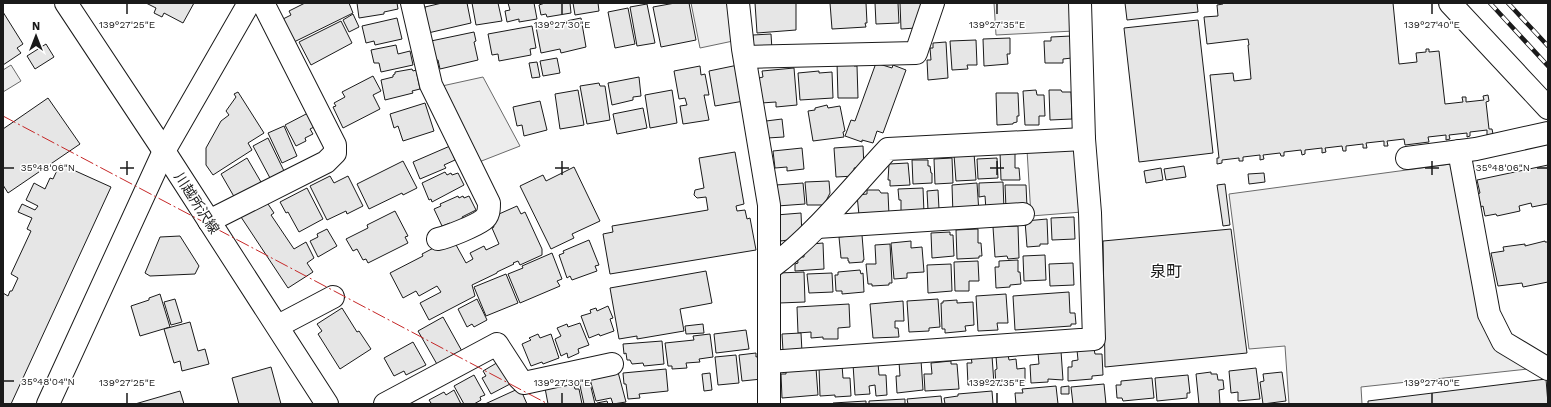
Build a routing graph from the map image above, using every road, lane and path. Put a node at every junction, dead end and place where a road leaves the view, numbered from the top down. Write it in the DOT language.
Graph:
graph roads {
  1 [pos="66,3"];
  2 [pos="249,3"];
  3 [pos="263,3"];
  4 [pos="412,3"];
  5 [pos="738,3"];
  6 [pos="933,3"];
  7 [pos="1080,3"];
  8 [pos="1450,3"];
  9 [pos="746,57"];
  10 [pos="1548,108"];
  11 [pos="1548,133"];
  12 [pos="1084,139"];
  13 [pos="164,152"];
  14 [pos="1459,152"];
  15 [pos="1407,158"];
  16 [pos="1023,214"];
  17 [pos="209,221"];
  18 [pos="817,227"];
  19 [pos="438,240"];
  20 [pos="769,269"];
  21 [pos="333,297"];
  22 [pos="278,326"];
  23 [pos="769,362"];
  24 [pos="612,364"];
  25 [pos="1548,369"];
  26 [pos="48,404"];
  27 [pos="327,404"];
  28 [pos="385,404"];
  29 [pos="769,404"];
  1 -- 13 [label="street, 川越所沢線"];
  2 -- 13 [label="street"];
  3 -- 17 [label="street"];
  4 -- 19 [label="street"];
  5 -- 9 [label="street"];
  6 -- 9 [label="street"];
  7 -- 12 [label="street"];
  8 -- 10 [label="street"];
  9 -- 20 [label="street"];
  11 -- 14 [label="street"];
  12 -- 18 [label="street"];
  12 -- 23 [label="street"];
  13 -- 17 [label="street, 川越所沢線"];
  13 -- 26 [label="street"];
  14 -- 15 [label="street"];
  14 -- 25 [label="street"];
  16 -- 18 [label="street"];
  17 -- 22 [label="street, 川越所沢線"];
  18 -- 20 [label="street"];
  20 -- 23 [label="street"];
  21 -- 22 [label="street"];
  22 -- 27 [label="street, 川越所沢線"];
  23 -- 29 [label="street"];
  24 -- 28 [label="street"];
}
